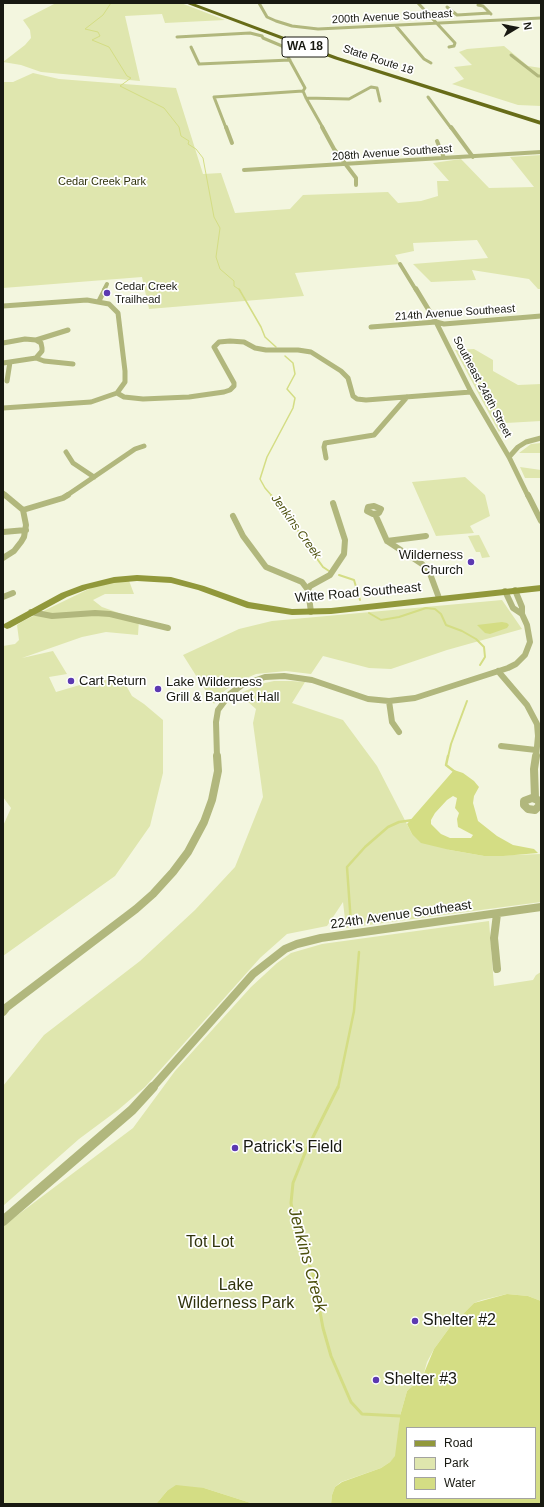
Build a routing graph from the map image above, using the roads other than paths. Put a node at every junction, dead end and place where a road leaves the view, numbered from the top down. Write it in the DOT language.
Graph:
graph roads {
  1 [pos="188,3"];
  2 [pos="199,3"];
  3 [pos="259,3"];
  4 [pos="418,3"];
  5 [pos="478,5"];
  6 [pos="448,7"];
  7 [pos="490,13"];
  8 [pos="541,18"];
  9 [pos="497,20"];
  10 [pos="438,24"];
  11 [pos="396,26"];
  12 [pos="177,37"];
  13 [pos="191,47"];
  14 [pos="449,47"];
  15 [pos="511,55"];
  16 [pos="290,60"];
  17 [pos="431,63"];
  18 [pos="539,76"];
  19 [pos="303,91"];
  20 [pos="428,97"];
  21 [pos="306,98"];
  22 [pos="380,101"];
  23 [pos="541,118"];
  24 [pos="541,123"];
  25 [pos="437,141"];
  26 [pos="232,143"];
  27 [pos="541,152"];
  28 [pos="473,157"];
  29 [pos="444,158"];
  30 [pos="344,165"];
  31 [pos="244,170"];
  32 [pos="356,185"];
  33 [pos="400,264"];
  34 [pos="107,284"];
  35 [pos="99,301"];
  36 [pos="3,306"];
  37 [pos="541,316"];
  38 [pos="436,322"];
  39 [pos="371,327"];
  40 [pos="68,330"];
  41 [pos="36,340"];
  42 [pos="3,342"];
  43 [pos="36,358"];
  44 [pos="10,362"];
  45 [pos="3,363"];
  46 [pos="72,364"];
  47 [pos="7,381"];
  48 [pos="472,392"];
  49 [pos="117,393"];
  50 [pos="407,396"];
  51 [pos="3,408"];
  52 [pos="541,438"];
  53 [pos="144,446"];
  54 [pos="66,452"];
  55 [pos="509,457"];
  56 [pos="326,458"];
  57 [pos="94,477"];
  58 [pos="3,493"];
  59 [pos="333,503"];
  60 [pos="22,510"];
  61 [pos="375,514"];
  62 [pos="233,516"];
  63 [pos="541,521"];
  64 [pos="26,530"];
  65 [pos="3,532"];
  66 [pos="426,536"];
  67 [pos="387,541"];
  68 [pos="3,558"];
  69 [pos="539,587"];
  70 [pos="308,590"];
  71 [pos="515,590"];
  72 [pos="504,592"];
  73 [pos="13,594"];
  74 [pos="3,598"];
  75 [pos="439,598"];
  76 [pos="311,612"];
  77 [pos="28,613"];
  78 [pos="522,614"];
  79 [pos="4,625"];
  80 [pos="168,628"];
  81 [pos="498,671"];
  82 [pos="390,701"];
  83 [pos="399,732"];
  84 [pos="501,746"];
  85 [pos="536,750"];
  86 [pos="535,798"];
  87 [pos="541,907"];
  88 [pos="497,914"];
  89 [pos="497,970"];
  90 [pos="3,1012"];
  91 [pos="3,1221"];
  1 -- 24 [label="highway, State Route 18 / WA 18"];
  2 -- 23 [label="highway, State Route 18 / WA 18"];
  3 -- 11 [label="street, 200th Avenue Southeast"];
  4 -- 10 [label="street"];
  5 -- 7 [label="street"];
  6 -- 7 [label="street"];
  7 -- 9 [label="street"];
  8 -- 9 [label="street, 200th Avenue Southeast"];
  9 -- 10 [label="street, 200th Avenue Southeast"];
  10 -- 11 [label="street, 200th Avenue Southeast"];
  10 -- 14 [label="street"];
  11 -- 17 [label="street"];
  12 -- 16 [label="street"];
  13 -- 16 [label="street"];
  15 -- 18 [label="street"];
  16 -- 19 [label="street"];
  19 -- 21 [label="street"];
  19 -- 26 [label="street"];
  20 -- 28 [label="street"];
  21 -- 22 [label="street"];
  21 -- 30 [label="street"];
  25 -- 29 [label="street"];
  27 -- 28 [label="street, 208th Avenue Southeast"];
  28 -- 29 [label="street, 208th Avenue Southeast"];
  29 -- 30 [label="street, 208th Avenue Southeast"];
  30 -- 31 [label="street, 208th Avenue Southeast"];
  30 -- 32 [label="street"];
  33 -- 38 [label="street, Southeast 248th Street"];
  34 -- 35 [label="street"];
  35 -- 36 [label="street"];
  35 -- 49 [label="street"];
  37 -- 38 [label="street, 214th Avenue Southeast"];
  38 -- 39 [label="street, 214th Avenue Southeast"];
  38 -- 48 [label="street, Southeast 248th Street"];
  40 -- 41 [label="street"];
  41 -- 42 [label="street"];
  41 -- 43 [label="street"];
  43 -- 44 [label="street"];
  43 -- 46 [label="street"];
  44 -- 45 [label="street"];
  44 -- 47 [label="street"];
  48 -- 50 [label="street"];
  48 -- 55 [label="street, Southeast 248th Street"];
  49 -- 50 [label="street"];
  49 -- 51 [label="street"];
  50 -- 56 [label="street"];
  52 -- 55 [label="street"];
  53 -- 57 [label="street"];
  54 -- 57 [label="street"];
  55 -- 63 [label="street, Southeast 248th Street"];
  57 -- 60 [label="street"];
  58 -- 60 [label="street"];
  59 -- 70 [label="street"];
  60 -- 64 [label="street"];
  61 -- 67 [label="street"];
  62 -- 70 [label="street"];
  64 -- 65 [label="street"];
  64 -- 68 [label="street"];
  66 -- 67 [label="street"];
  67 -- 75 [label="street"];
  69 -- 71 [label="street, Witte Road Southeast"];
  70 -- 76 [label="street"];
  71 -- 72 [label="street, Witte Road Southeast"];
  71 -- 78 [label="street"];
  72 -- 75 [label="street, Witte Road Southeast"];
  72 -- 78 [label="street"];
  73 -- 74 [label="street"];
  75 -- 76 [label="street, Witte Road Southeast"];
  76 -- 77 [label="street, Witte Road Southeast"];
  77 -- 79 [label="street, Witte Road Southeast"];
  77 -- 80 [label="street"];
  78 -- 81 [label="street"];
  81 -- 82 [label="street"];
  81 -- 85 [label="street"];
  82 -- 83 [label="street"];
  82 -- 90 [label="street"];
  84 -- 85 [label="street"];
  85 -- 86 [label="street"];
  87 -- 88 [label="street, 224th Avenue Southeast"];
  88 -- 89 [label="street"];
  88 -- 91 [label="street, 224th Avenue Southeast"];
}
